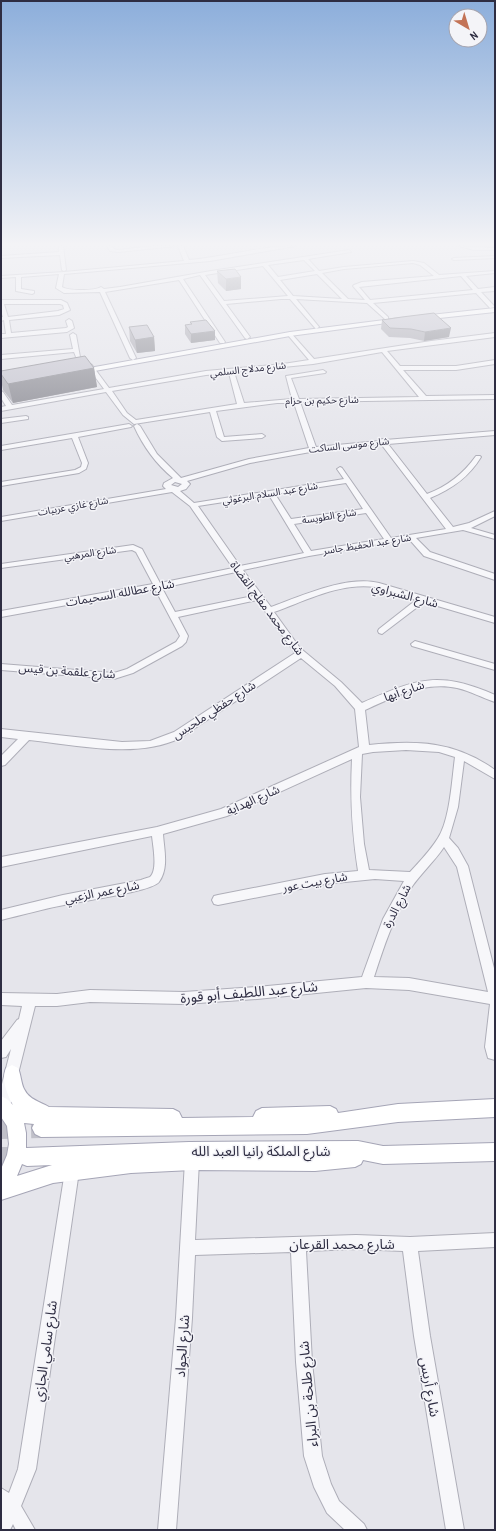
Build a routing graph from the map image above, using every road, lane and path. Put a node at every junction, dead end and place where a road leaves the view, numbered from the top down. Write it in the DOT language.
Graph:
graph roads {
  1 [pos="114,317"];
  2 [pos="206,317"];
  3 [pos="233,317"];
  4 [pos="308,317"];
  5 [pos="399,317"];
  6 [pos="406,317"];
  7 [pos="3,318"];
  8 [pos="386,318"];
  9 [pos="69,320"];
  10 [pos="316,327"];
  11 [pos="290,334"];
  12 [pos="72,335"];
  13 [pos="495,335"];
  14 [pos="1,336"];
  15 [pos="9,336"];
  16 [pos="247,337"];
  17 [pos="222,342"];
  18 [pos="76,350"];
  19 [pos="384,351"];
  20 [pos="1,357"];
  21 [pos="132,358"];
  22 [pos="313,362"];
  23 [pos="495,362"];
  24 [pos="119,364"];
  25 [pos="81,366"];
  26 [pos="91,367"];
  27 [pos="398,368"];
  28 [pos="231,370"];
  29 [pos="68,372"];
  30 [pos="323,372"];
  31 [pos="101,381"];
  32 [pos="107,390"];
  33 [pos="1,393"];
  34 [pos="495,397"];
  35 [pos="424,398"];
  36 [pos="296,401"];
  37 [pos="241,405"];
  38 [pos="10,407"];
  39 [pos="1,409"];
  40 [pos="213,411"];
  41 [pos="26,418"];
  42 [pos="1,421"];
  43 [pos="133,424"];
  44 [pos="495,433"];
  45 [pos="74,435"];
  46 [pos="262,436"];
  47 [pos="382,441"];
  48 [pos="1,448"];
  49 [pos="313,449"];
  50 [pos="478,457"];
  51 [pos="165,469"];
  52 [pos="340,469"];
  53 [pos="347,481"];
  54 [pos="183,483"];
  55 [pos="1,484"];
  56 [pos="171,486"];
  57 [pos="272,493"];
  58 [pos="425,497"];
  59 [pos="191,504"];
  60 [pos="369,510"];
  61 [pos="495,513"];
  62 [pos="1,518"];
  63 [pos="289,522"];
  64 [pos="463,528"];
  65 [pos="451,530"];
  66 [pos="411,537"];
  67 [pos="495,537"];
  68 [pos="389,540"];
  69 [pos="309,554"];
  70 [pos="1,566"];
  71 [pos="238,570"];
  72 [pos="495,577"];
  73 [pos="158,586"];
  74 [pos="259,597"];
  75 [pos="422,599"];
  76 [pos="269,611"];
  77 [pos="1,614"];
  78 [pos="174,615"];
  79 [pos="495,620"];
  80 [pos="382,631"];
  81 [pos="415,644"];
  82 [pos="301,654"];
  83 [pos="1,667"];
  84 [pos="495,667"];
  85 [pos="495,699"];
  86 [pos="360,708"];
  87 [pos="1,733"];
  88 [pos="27,736"];
  89 [pos="361,750"];
  90 [pos="460,756"];
  91 [pos="1,762"];
  92 [pos="495,775"];
  93 [pos="156,831"];
  94 [pos="444,838"];
  95 [pos="1,862"];
  96 [pos="364,874"];
  97 [pos="412,877"];
  98 [pos="218,900"];
  99 [pos="1,915"];
  100 [pos="366,982"];
  101 [pos="495,996"];
  102 [pos="1,998"];
  103 [pos="495,999"];
  104 [pos="30,1000"];
  105 [pos="495,1008"];
  106 [pos="24,1019"];
  107 [pos="1,1052"];
  108 [pos="495,1054"];
  109 [pos="12,1074"];
  110 [pos="5,1108"];
  111 [pos="495,1108"];
  112 [pos="46,1122"];
  113 [pos="495,1152"];
  114 [pos="383,1155"];
  115 [pos="27,1156"];
  116 [pos="192,1161"];
  117 [pos="72,1170"];
  118 [pos="1,1185"];
  119 [pos="1,1192"];
  120 [pos="495,1240"];
  121 [pos="298,1244"];
  122 [pos="410,1244"];
  123 [pos="188,1248"];
  124 [pos="7,1502"];
  125 [pos="4,1528"];
  126 [pos="26,1530"];
  127 [pos="167,1530"];
  128 [pos="358,1530"];
  129 [pos="455,1530"];
  1 -- 21 [label="street"];
  2 -- 17 [label="street"];
  3 -- 16 [label="street"];
  4 -- 10 [label="street"];
  5 -- 8 [label="main road"];
  6 -- 11 [label="main road"];
  7 -- 15 [label="street"];
  8 -- 10 [label="main road"];
  9 -- 15 [label="street"];
  10 -- 16 [label="main road"];
  11 -- 22 [label="street"];
  11 -- 24 [label="main road"];
  12 -- 18 [label="street"];
  13 -- 19 [label="street, شارع مدلاج السلمي"];
  14 -- 15 [label="street"];
  16 -- 17 [label="main road"];
  17 -- 21 [label="main road"];
  18 -- 20 [label="street"];
  18 -- 25 [label="street"];
  19 -- 22 [label="street, شارع مدلاج السلمي"];
  19 -- 27 [label="street"];
  21 -- 26 [label="main road"];
  22 -- 28 [label="street, شارع مدلاج السلمي"];
  23 -- 27 [label="street"];
  24 -- 26 [label="main road"];
  24 -- 31 [label="main road"];
  25 -- 26 [label="main road"];
  25 -- 29 [label="main road"];
  26 -- 31 [label="street"];
  27 -- 35 [label="street"];
  28 -- 32 [label="street, شارع مدلاج السلمي"];
  28 -- 37 [label="street"];
  30 -- 36 [label="street"];
  31 -- 32 [label="street"];
  32 -- 38 [label="street, شارع مدلاج السلمي"];
  32 -- 43 [label="street"];
  33 -- 38 [label="street"];
  34 -- 35 [label="street, شارع حكيم بن حزام"];
  35 -- 36 [label="street, شارع حكيم بن حزام"];
  36 -- 37 [label="street, شارع حكيم بن حزام"];
  36 -- 49 [label="street"];
  37 -- 40 [label="street, شارع حكيم بن حزام"];
  38 -- 39 [label="street, شارع مدلاج السلمي"];
  40 -- 43 [label="street, شارع حكيم بن حزام"];
  40 -- 46 [label="street"];
  41 -- 42 [label="street"];
  43 -- 45 [label="street, شارع حكيم بن حزام"];
  43 -- 51 [label="street"];
  44 -- 47 [label="street, شارع موسى الساكت"];
  45 -- 48 [label="street, شارع حكيم بن حزام"];
  45 -- 55 [label="street"];
  47 -- 49 [label="street, شارع موسى الساكت"];
  47 -- 58 [label="street"];
  49 -- 54 [label="street, شارع موسى الساكت"];
  50 -- 58 [label="street"];
  51 -- 54 [label="street"];
  51 -- 56 [label="street"];
  52 -- 53 [label="street"];
  53 -- 57 [label="street, شارع عبد السلام البرغوثي"];
  53 -- 60 [label="street"];
  54 -- 56 [label="street, شارع موسى الساكت"];
  54 -- 59 [label="street, شارع محمد مفلح القضاة"];
  56 -- 59 [label="street, شارع محمد مفلح القضاة"];
  56 -- 62 [label="street, شارع غازي عربيات"];
  57 -- 59 [label="street, شارع عبد السلام البرغوثي"];
  57 -- 63 [label="street"];
  58 -- 65 [label="street"];
  59 -- 71 [label="street, شارع محمد مفلح القضاة"];
  60 -- 63 [label="street, شارع الطويسة"];
  60 -- 68 [label="street"];
  61 -- 64 [label="street, شارع عبد الحفيظ جاسر"];
  63 -- 69 [label="street"];
  64 -- 65 [label="street, شارع عبد الحفيظ جاسر"];
  64 -- 67 [label="street"];
  65 -- 66 [label="street, شارع عبد الحفيظ جاسر"];
  66 -- 68 [label="street, شارع عبد الحفيظ جاسر"];
  66 -- 72 [label="street"];
  68 -- 69 [label="street, شارع عبد الحفيظ جاسر"];
  69 -- 71 [label="street, شارع عبد الحفيظ جاسر"];
  70 -- 73 [label="street, شارع المرهبي"];
  71 -- 73 [label="street, شارع عطالله السحيمات"];
  71 -- 74 [label="street, شارع محمد مفلح القضاة"];
  73 -- 77 [label="street, شارع عطالله السحيمات"];
  73 -- 78 [label="street, شارع علقمة بن قيس"];
  74 -- 76 [label="street, شارع محمد مفلح القضاة"];
  74 -- 78 [label="street"];
  75 -- 76 [label="street, شارع الشبراوي"];
  75 -- 79 [label="street, شارع الشبراوي"];
  75 -- 80 [label="street"];
  76 -- 82 [label="street, شارع محمد مفلح القضاة"];
  78 -- 83 [label="street, شارع علقمة بن قيس"];
  81 -- 84 [label="street"];
  82 -- 86 [label="street, شارع محمد مفلح القضاة"];
  82 -- 88 [label="street, شارع حفظي ملحيس"];
  85 -- 86 [label="street, شارع أبها"];
  86 -- 89 [label="street"];
  87 -- 88 [label="street, شارع حفظي ملحيس"];
  88 -- 91 [label="street"];
  89 -- 90 [label="street, شارع الهداية"];
  89 -- 93 [label="street, شارع الهداية"];
  89 -- 96 [label="street"];
  90 -- 92 [label="street, شارع الهداية"];
  90 -- 94 [label="street"];
  93 -- 95 [label="street, شارع الهداية"];
  93 -- 99 [label="street, شارع عمر الزعبي"];
  94 -- 97 [label="street, شارع الدرة"];
  94 -- 101 [label="street"];
  96 -- 97 [label="street, شارع بيت عور"];
  96 -- 98 [label="street, شارع بيت عور"];
  97 -- 100 [label="street, شارع الدرة"];
  100 -- 103 [label="street, شارع عبد اللطيف أبو قورة"];
  100 -- 104 [label="street, شارع عبد اللطيف أبو قورة"];
  102 -- 104 [label="street, شارع عبد اللطيف أبو قورة"];
  104 -- 106 [label="street"];
  105 -- 108 [label="street"];
  106 -- 107 [label="street"];
  106 -- 109 [label="street"];
  109 -- 110 [label="street"];
  109 -- 112 [label="main road"];
  110 -- 112 [label="main road, شارع الملكة رانيا العبد الله"];
  110 -- 118 [label="main road"];
  111 -- 112 [label="main road, شارع الملكة رانيا العبد الله"];
  113 -- 114 [label="main road, شارع الملكة رانيا العبد الله"];
  114 -- 115 [label="main road, شارع الملكة رانيا العبد الله"];
  114 -- 116 [label="main road"];
  116 -- 117 [label="main road"];
  116 -- 123 [label="street, شارع الجواد"];
  117 -- 119 [label="main road"];
  117 -- 124 [label="street, شارع سامي الجازي"];
  120 -- 122 [label="street, شارع محمد القرعان"];
  121 -- 122 [label="street, شارع محمد القرعان"];
  121 -- 123 [label="street, شارع محمد القرعان"];
  121 -- 128 [label="street, شارع طلحة بن البراء"];
  122 -- 129 [label="street, شارع أريس"];
  123 -- 127 [label="street, شارع الجواد"];
  124 -- 125 [label="street, شارع سامي الجازي"];
  124 -- 126 [label="street"];
}
